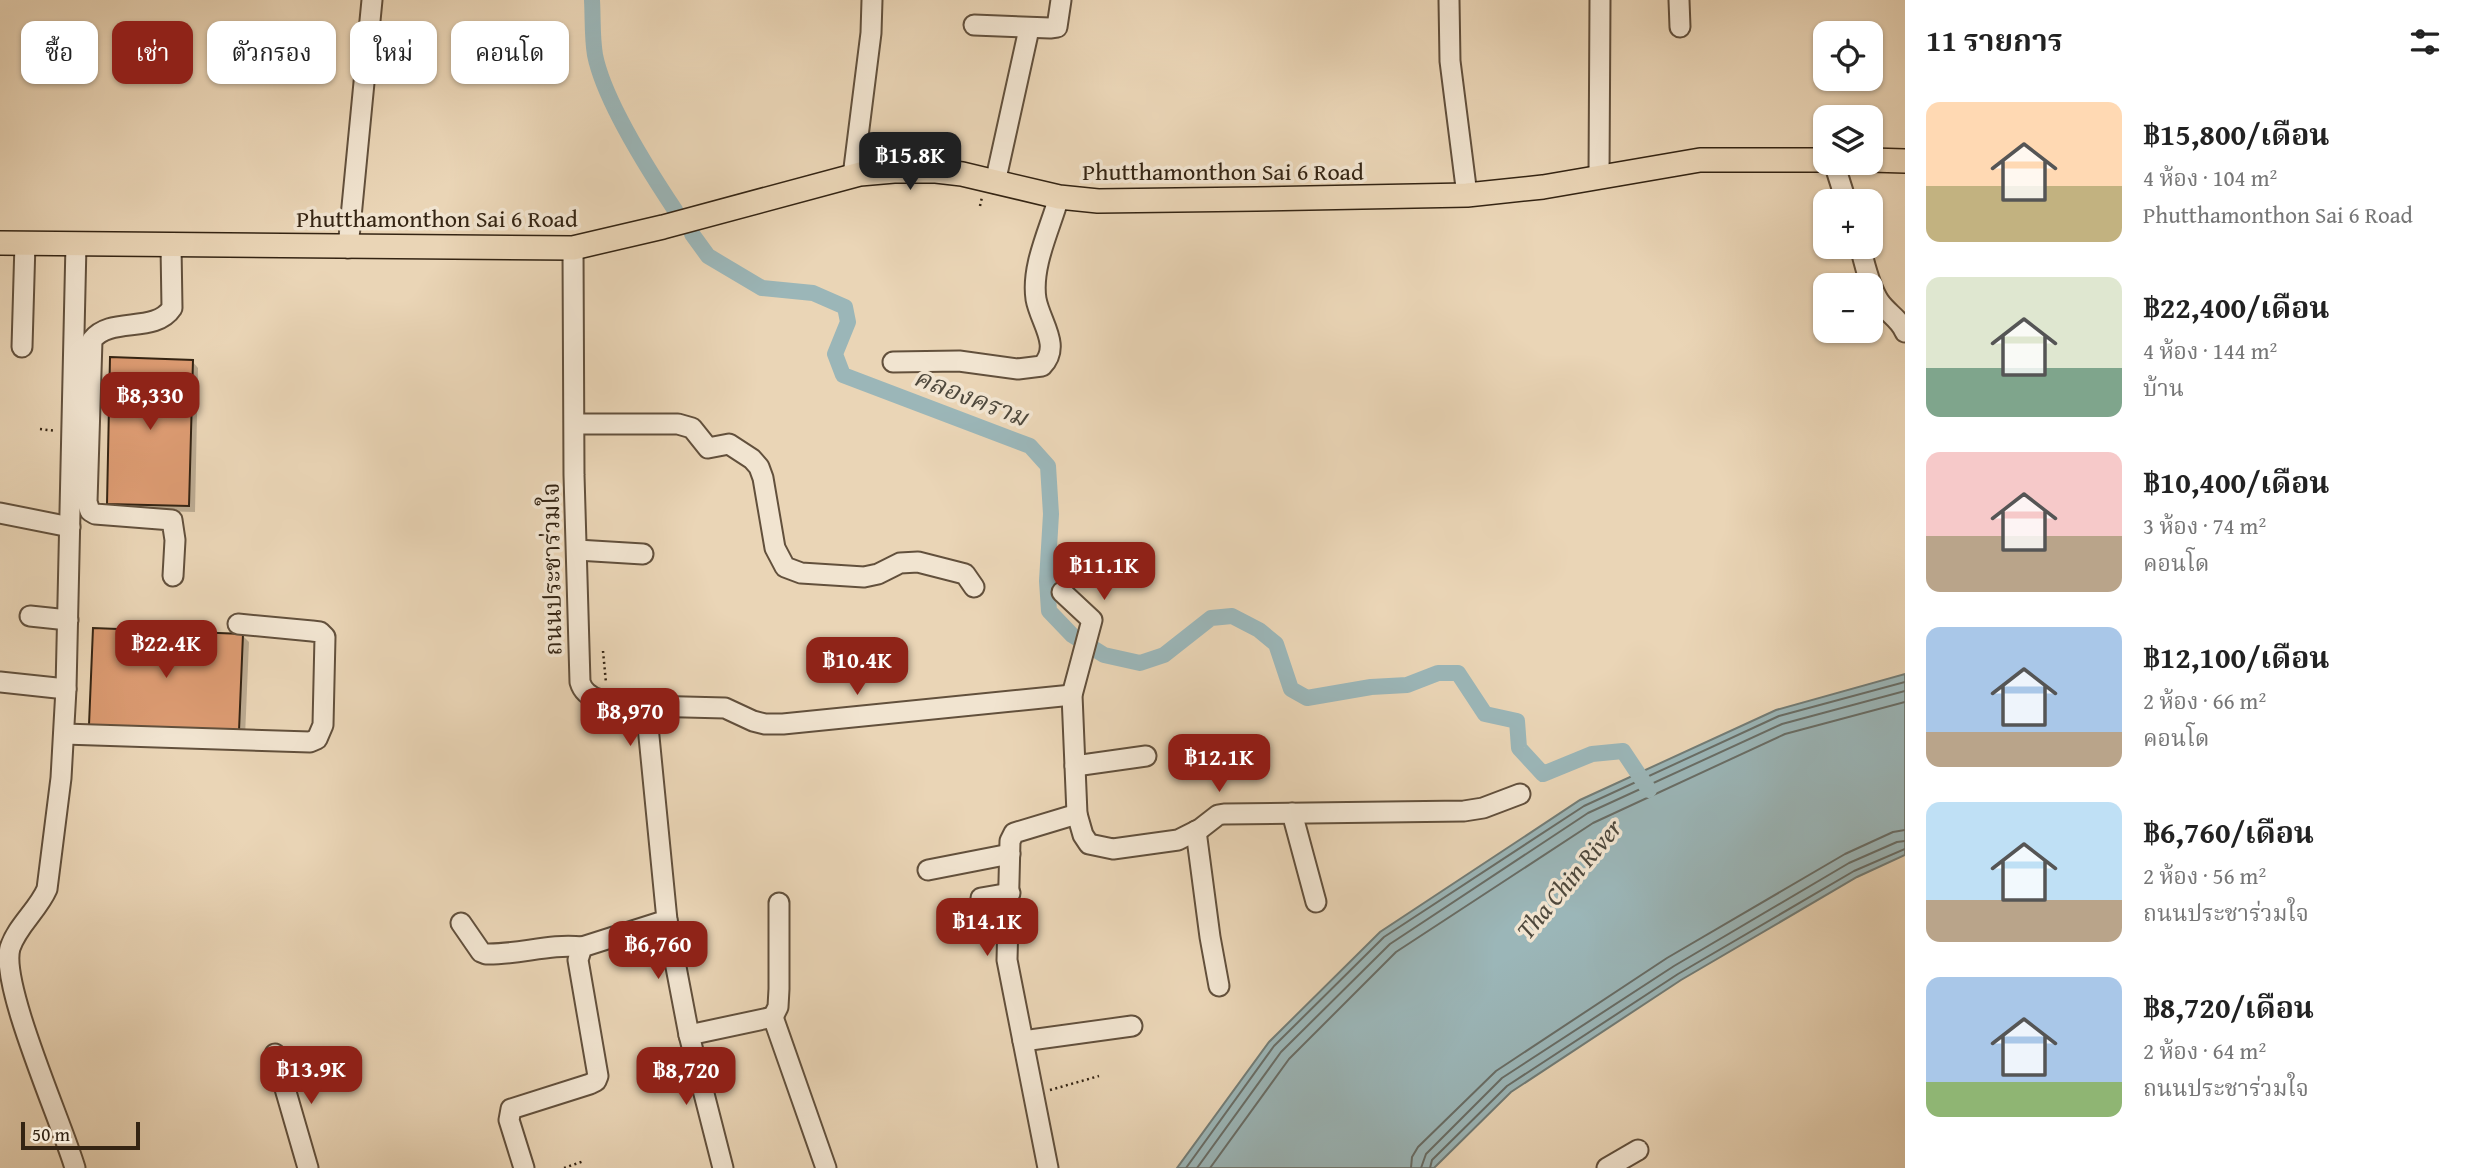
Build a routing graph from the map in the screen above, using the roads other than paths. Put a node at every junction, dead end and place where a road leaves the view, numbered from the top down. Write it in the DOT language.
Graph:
graph roads {
  1 [pos="372,0"];
  2 [pos="872,0"];
  3 [pos="1061,0"];
  4 [pos="1449,0"];
  5 [pos="1600,0"];
  6 [pos="1679,0"];
  7 [pos="974,24"];
  8 [pos="1680,27"];
  9 [pos="1029,29"];
  10 [pos="1813,160"];
  11 [pos="1883,160"];
  12 [pos="1905,160"];
  13 [pos="853,176"];
  14 [pos="1599,176"];
  15 [pos="995,183"];
  16 [pos="1467,195"];
  17 [pos="1059,197"];
  18 [pos="0,243"];
  19 [pos="25,243"];
  20 [pos="76,244"];
  21 [pos="171,246"];
  22 [pos="348,248"];
  23 [pos="573,248"];
  24 [pos="1864,259"];
  25 [pos="1905,332"];
  26 [pos="22,347"];
  27 [pos="893,362"];
  28 [pos="575,424"];
  29 [pos="0,513"];
  30 [pos="70,527"];
  31 [pos="576,550"];
  32 [pos="643,554"];
  33 [pos="173,576"];
  34 [pos="974,587"];
  35 [pos="1062,592"];
  36 [pos="30,616"];
  37 [pos="68,620"];
  38 [pos="238,624"];
  39 [pos="0,682"];
  40 [pos="66,689"];
  41 [pos="1072,695"];
  42 [pos="646,706"];
  43 [pos="64,734"];
  44 [pos="1146,756"];
  45 [pos="1075,766"];
  46 [pos="1521,794"];
  47 [pos="1292,813"];
  48 [pos="1077,814"];
  49 [pos="1196,831"];
  50 [pos="1010,854"];
  51 [pos="928,870"];
  52 [pos="1010,893"];
  53 [pos="981,898"];
  54 [pos="1316,901"];
  55 [pos="779,902"];
  56 [pos="667,920"];
  57 [pos="461,923"];
  58 [pos="0,925"];
  59 [pos="20,929"];
  60 [pos="582,947"];
  61 [pos="1219,986"];
  62 [pos="773,1017"];
  63 [pos="1132,1026"];
  64 [pos="689,1035"];
  65 [pos="1023,1041"];
  66 [pos="275,1054"];
  67 [pos="1639,1150"];
  68 [pos="75,1168"];
  69 [pos="308,1168"];
  70 [pos="524,1168"];
  71 [pos="723,1168"];
  72 [pos="826,1168"];
  73 [pos="1048,1168"];
  74 [pos="1607,1168"];
  1 -- 22 [label="street"];
  2 -- 13 [label="street"];
  3 -- 9 [label="street"];
  4 -- 16 [label="street"];
  5 -- 14 [label="street"];
  6 -- 8 [label="street"];
  7 -- 9 [label="street"];
  9 -- 15 [label="street"];
  10 -- 14 [label="main road, Phutthamonthon Sai 6 Road"];
  11 -- 12 [label="main road"];
  13 -- 15 [label="main road, Phutthamonthon Sai 6 Road"];
  13 -- 23 [label="main road, Phutthamonthon Sai 6 Road"];
  14 -- 16 [label="main road, Phutthamonthon Sai 6 Road"];
  15 -- 17 [label="main road, Phutthamonthon Sai 6 Road"];
  16 -- 17 [label="main road, Phutthamonthon Sai 6 Road"];
  17 -- 27 [label="street"];
  18 -- 19 [label="main road, Phutthamonthon Sai 6 Road"];
  19 -- 20 [label="main road, Phutthamonthon Sai 6 Road"];
  19 -- 26 [label="street"];
  20 -- 21 [label="main road, Phutthamonthon Sai 6 Road"];
  20 -- 30 [label="street"];
  21 -- 22 [label="main road, Phutthamonthon Sai 6 Road"];
  21 -- 33 [label="street"];
  22 -- 23 [label="main road, Phutthamonthon Sai 6 Road"];
  23 -- 28 [label="street, ถนนประชาร่วมใจ"];
  24 -- 25 [label="street"];
  28 -- 31 [label="street, ถนนประชาร่วมใจ"];
  28 -- 34 [label="street"];
  29 -- 30 [label="street"];
  30 -- 37 [label="street"];
  31 -- 32 [label="street"];
  31 -- 42 [label="street, ถนนประชาร่วมใจ"];
  35 -- 41 [label="street"];
  36 -- 37 [label="street"];
  37 -- 40 [label="street"];
  38 -- 43 [label="street"];
  39 -- 40 [label="street"];
  40 -- 43 [label="street"];
  41 -- 42 [label="street, ถนนประชาร่วมใจ"];
  41 -- 45 [label="street"];
  42 -- 56 [label="street"];
  43 -- 59 [label="street"];
  44 -- 45 [label="street"];
  45 -- 48 [label="street"];
  46 -- 47 [label="street"];
  47 -- 49 [label="street"];
  47 -- 54 [label="street"];
  48 -- 49 [label="street"];
  48 -- 50 [label="street"];
  49 -- 61 [label="street"];
  50 -- 51 [label="street"];
  50 -- 52 [label="street"];
  52 -- 53 [label="street"];
  52 -- 65 [label="street"];
  55 -- 62 [label="street"];
  56 -- 60 [label="street"];
  56 -- 64 [label="street"];
  57 -- 60 [label="street"];
  58 -- 59 [label="street"];
  59 -- 68 [label="street"];
  60 -- 70 [label="street"];
  62 -- 64 [label="street"];
  62 -- 72 [label="street"];
  63 -- 65 [label="street"];
  64 -- 71 [label="street"];
  65 -- 73 [label="street"];
  66 -- 69 [label="street"];
  67 -- 74 [label="street"];
}
